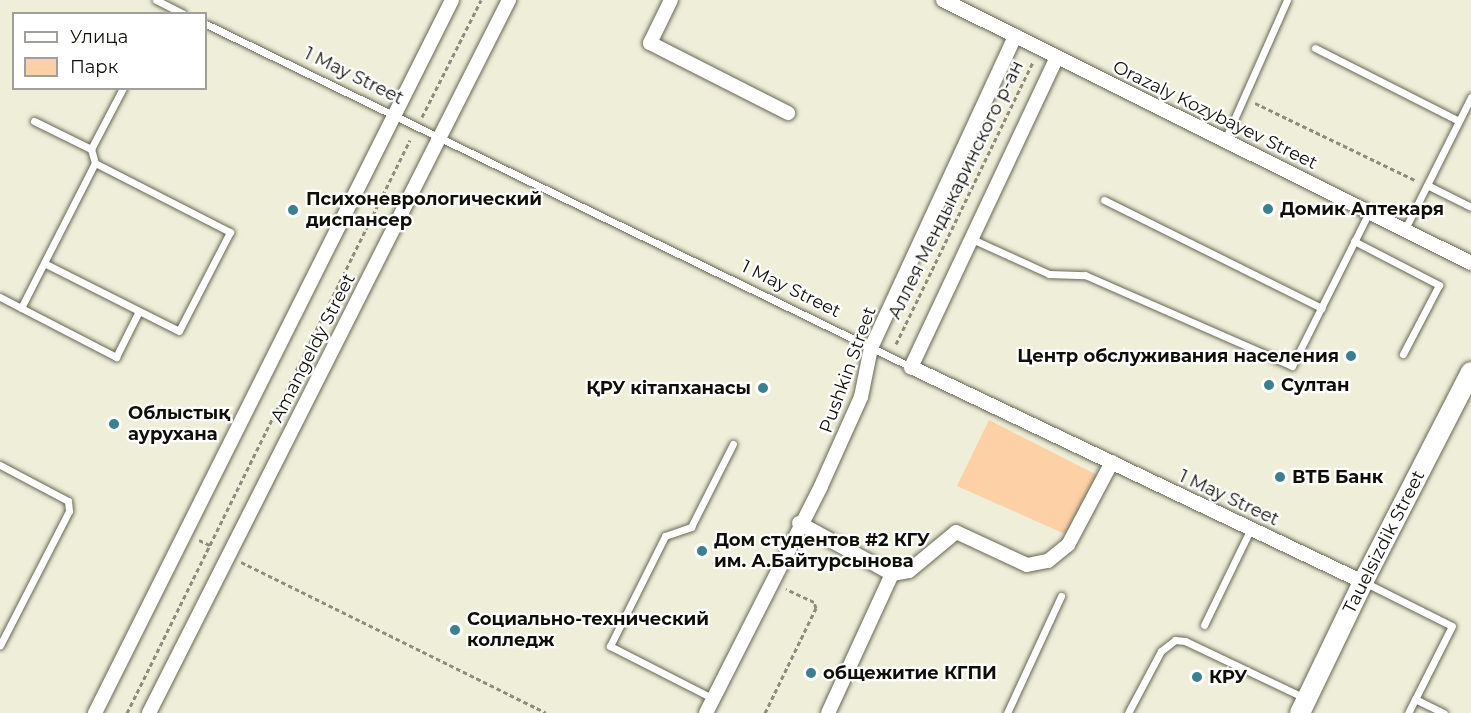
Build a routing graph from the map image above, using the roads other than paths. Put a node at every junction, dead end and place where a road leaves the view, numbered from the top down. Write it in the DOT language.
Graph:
graph roads {
  1 [pos="156,0"];
  2 [pos="452,0"];
  3 [pos="509,0"];
  4 [pos="671,0"];
  5 [pos="943,0"];
  6 [pos="1287,0"];
  7 [pos="166,5"];
  8 [pos="163,12"];
  9 [pos="179,12"];
  10 [pos="207,24"];
  11 [pos="1015,36"];
  12 [pos="1315,48"];
  13 [pos="1057,57"];
  14 [pos="122,90"];
  15 [pos="1471,97"];
  16 [pos="788,113"];
  17 [pos="394,116"];
  18 [pos="34,121"];
  19 [pos="1459,121"];
  20 [pos="439,138"];
  21 [pos="1225,140"];
  22 [pos="91,149"];
  23 [pos="95,163"];
  24 [pos="1427,185"];
  25 [pos="1104,201"];
  26 [pos="1471,207"];
  27 [pos="1369,212"];
  28 [pos="1405,229"];
  29 [pos="972,239"];
  30 [pos="1354,241"];
  31 [pos="1471,262"];
  32 [pos="44,263"];
  33 [pos="0,297"];
  34 [pos="21,308"];
  35 [pos="1322,308"];
  36 [pos="139,311"];
  37 [pos="871,348"];
  38 [pos="1403,354"];
  39 [pos="914,361"];
  40 [pos="1471,372"];
  41 [pos="733,444"];
  42 [pos="1112,462"];
  43 [pos="0,465"];
  44 [pos="799,523"];
  45 [pos="1251,528"];
  46 [pos="892,574"];
  47 [pos="1363,582"];
  48 [pos="1061,596"];
  49 [pos="1204,625"];
  50 [pos="0,645"];
  51 [pos="714,699"];
  52 [pos="1415,699"];
  53 [pos="1304,706"];
  54 [pos="95,713"];
  55 [pos="149,713"];
  56 [pos="706,713"];
  57 [pos="828,713"];
  58 [pos="1007,713"];
  59 [pos="1128,713"];
  60 [pos="1408,713"];
  61 [pos="1444,713"];
  1 -- 7 [label="lane"];
  2 -- 17 [label="street, Amangeldy Street"];
  3 -- 20 [label="street, Amangeldy Street"];
  4 -- 16 [label="street"];
  5 -- 11 [label="street, Orazaly Kozybayev Street"];
  6 -- 21 [label="lane"];
  7 -- 8 [label="lane"];
  7 -- 9 [label="lane"];
  10 -- 17 [label="lane, 1 May Street"];
  11 -- 13 [label="street, Orazaly Kozybayev Street"];
  11 -- 37 [label="street, Pushkin Street"];
  12 -- 19 [label="lane"];
  13 -- 21 [label="street, Orazaly Kozybayev Street"];
  13 -- 29 [label="street"];
  14 -- 22 [label="lane"];
  15 -- 19 [label="lane"];
  17 -- 20 [label="lane, 1 May Street"];
  17 -- 54 [label="street, Amangeldy Street"];
  18 -- 22 [label="lane"];
  19 -- 24 [label="lane"];
  20 -- 37 [label="lane, 1 May Street"];
  20 -- 55 [label="street, Amangeldy Street"];
  21 -- 27 [label="street, Orazaly Kozybayev Street"];
  22 -- 23 [label="lane"];
  23 -- 32 [label="lane"];
  23 -- 36 [label="lane"];
  24 -- 26 [label="lane"];
  24 -- 28 [label="lane"];
  25 -- 35 [label="lane"];
  27 -- 28 [label="street, Orazaly Kozybayev Street"];
  27 -- 30 [label="lane"];
  28 -- 31 [label="street, Orazaly Kozybayev Street"];
  29 -- 35 [label="lane"];
  29 -- 39 [label="street"];
  30 -- 35 [label="lane"];
  30 -- 38 [label="lane"];
  32 -- 34 [label="lane"];
  32 -- 36 [label="lane"];
  33 -- 34 [label="lane"];
  34 -- 36 [label="lane"];
  37 -- 39 [label="lane, 1 May Street"];
  37 -- 44 [label="street, Pushkin Street"];
  39 -- 42 [label="street, 1 May Street"];
  40 -- 47 [label="main road, Tauelsіzdіk Street"];
  41 -- 51 [label="lane"];
  42 -- 45 [label="street, 1 May Street"];
  42 -- 46 [label="street"];
  43 -- 50 [label="lane"];
  44 -- 46 [label="street"];
  44 -- 51 [label="street, Pushkin Street"];
  45 -- 47 [label="street, 1 May Street"];
  45 -- 49 [label="lane"];
  46 -- 57 [label="street"];
  47 -- 52 [label="lane"];
  47 -- 53 [label="main road, Tauelsіzdіk Street"];
  48 -- 58 [label="lane"];
  51 -- 56 [label="street, Pushkin Street"];
  52 -- 60 [label="lane"];
  52 -- 61 [label="lane"];
  53 -- 59 [label="lane"];
}
